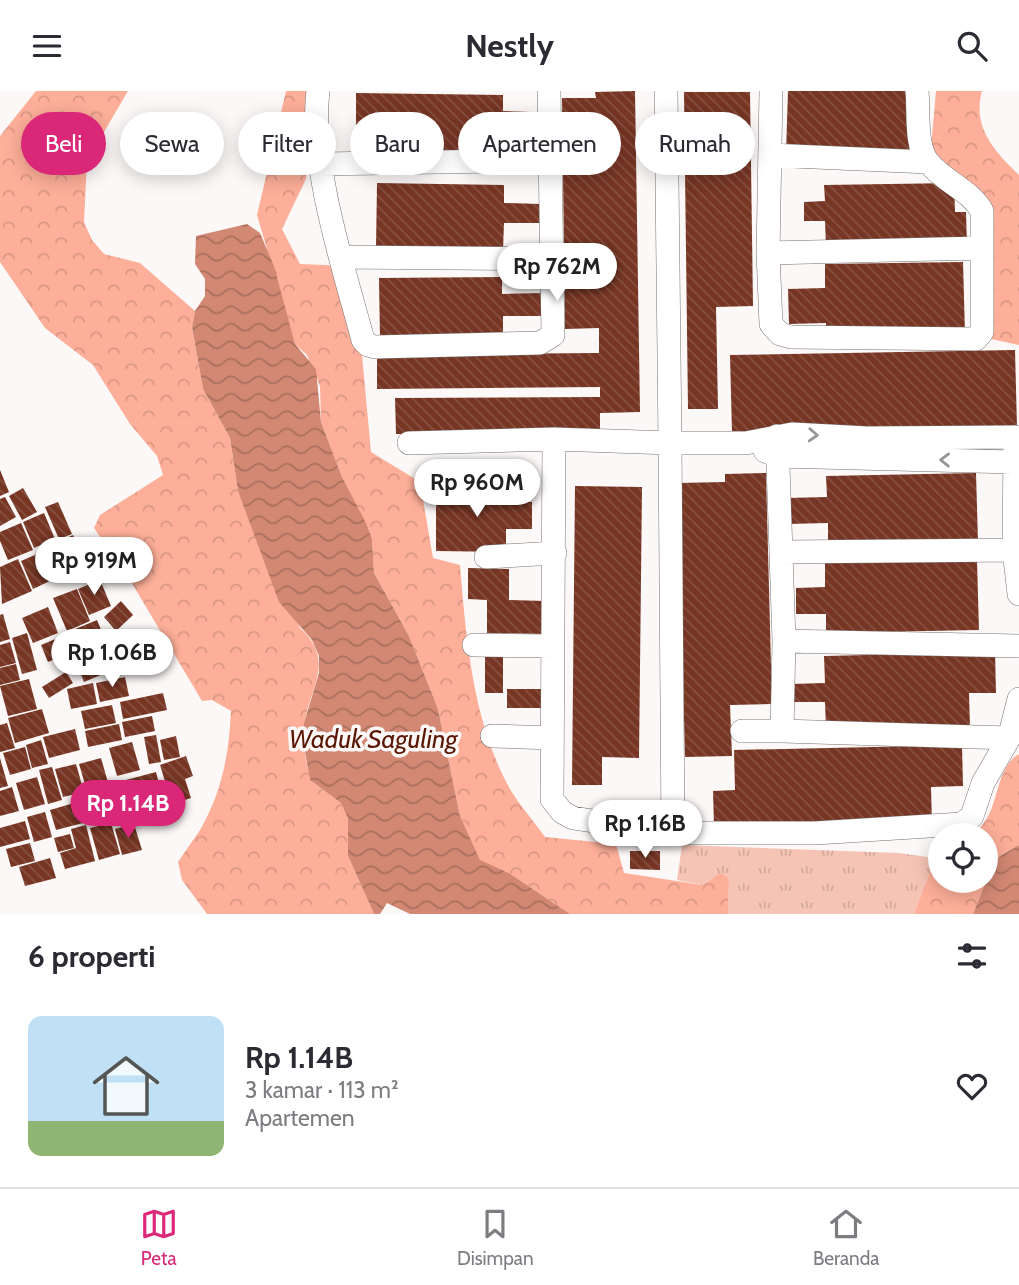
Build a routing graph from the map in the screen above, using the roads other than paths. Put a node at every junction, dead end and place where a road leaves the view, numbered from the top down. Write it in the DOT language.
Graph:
graph roads {
  1 [pos="318,91"];
  2 [pos="549,91"];
  3 [pos="666,91"];
  4 [pos="771,91"];
  5 [pos="917,91"];
  6 [pos="315,112"];
  7 [pos="549,112"];
  8 [pos="770,155"];
  9 [pos="458,162"];
  10 [pos="928,162"];
  11 [pos="336,164"];
  12 [pos="324,175"];
  13 [pos="550,175"];
  14 [pos="981,248"];
  15 [pos="768,253"];
  16 [pos="341,257"];
  17 [pos="553,259"];
  18 [pos="1018,432"];
  19 [pos="554,439"];
  20 [pos="408,443"];
  21 [pos="670,443"];
  22 [pos="778,446"];
  23 [pos="1013,462"];
  24 [pos="1014,550"];
  25 [pos="782,552"];
  26 [pos="555,554"];
  27 [pos="486,558"];
  28 [pos="1019,594"];
  29 [pos="784,641"];
  30 [pos="474,645"];
  31 [pos="552,646"];
  32 [pos="1019,646"];
  33 [pos="1019,699"];
  34 [pos="741,731"];
  35 [pos="782,731"];
  36 [pos="492,736"];
  37 [pos="552,738"];
  38 [pos="1009,738"];
  39 [pos="673,833"];
  1 -- 6 [label="street"];
  2 -- 7 [label="street"];
  3 -- 21 [label="street"];
  4 -- 8 [label="street"];
  5 -- 10 [label="street"];
  8 -- 10 [label="street"];
  8 -- 15 [label="street"];
  9 -- 11 [label="street"];
  10 -- 14 [label="street"];
  12 -- 16 [label="street"];
  13 -- 17 [label="street"];
  14 -- 15 [label="street"];
  14 -- 15 [label="street"];
  16 -- 17 [label="street"];
  16 -- 17 [label="street"];
  22 -- 18 [label="street, one-way"];
  18 -- 23 [label="street"];
  19 -- 20 [label="street"];
  19 -- 21 [label="street"];
  19 -- 26 [label="street"];
  21 -- 22 [label="street"];
  21 -- 39 [label="street"];
  23 -- 22 [label="street, one-way"];
  22 -- 25 [label="street"];
  23 -- 24 [label="street"];
  24 -- 25 [label="street"];
  24 -- 28 [label="street"];
  25 -- 29 [label="street"];
  26 -- 27 [label="street"];
  26 -- 31 [label="street"];
  29 -- 32 [label="street"];
  29 -- 35 [label="street"];
  30 -- 31 [label="street"];
  31 -- 37 [label="street"];
  33 -- 38 [label="street"];
  34 -- 35 [label="street"];
  35 -- 38 [label="street"];
  36 -- 37 [label="street"];
  37 -- 39 [label="street"];
  38 -- 39 [label="street"];
}
